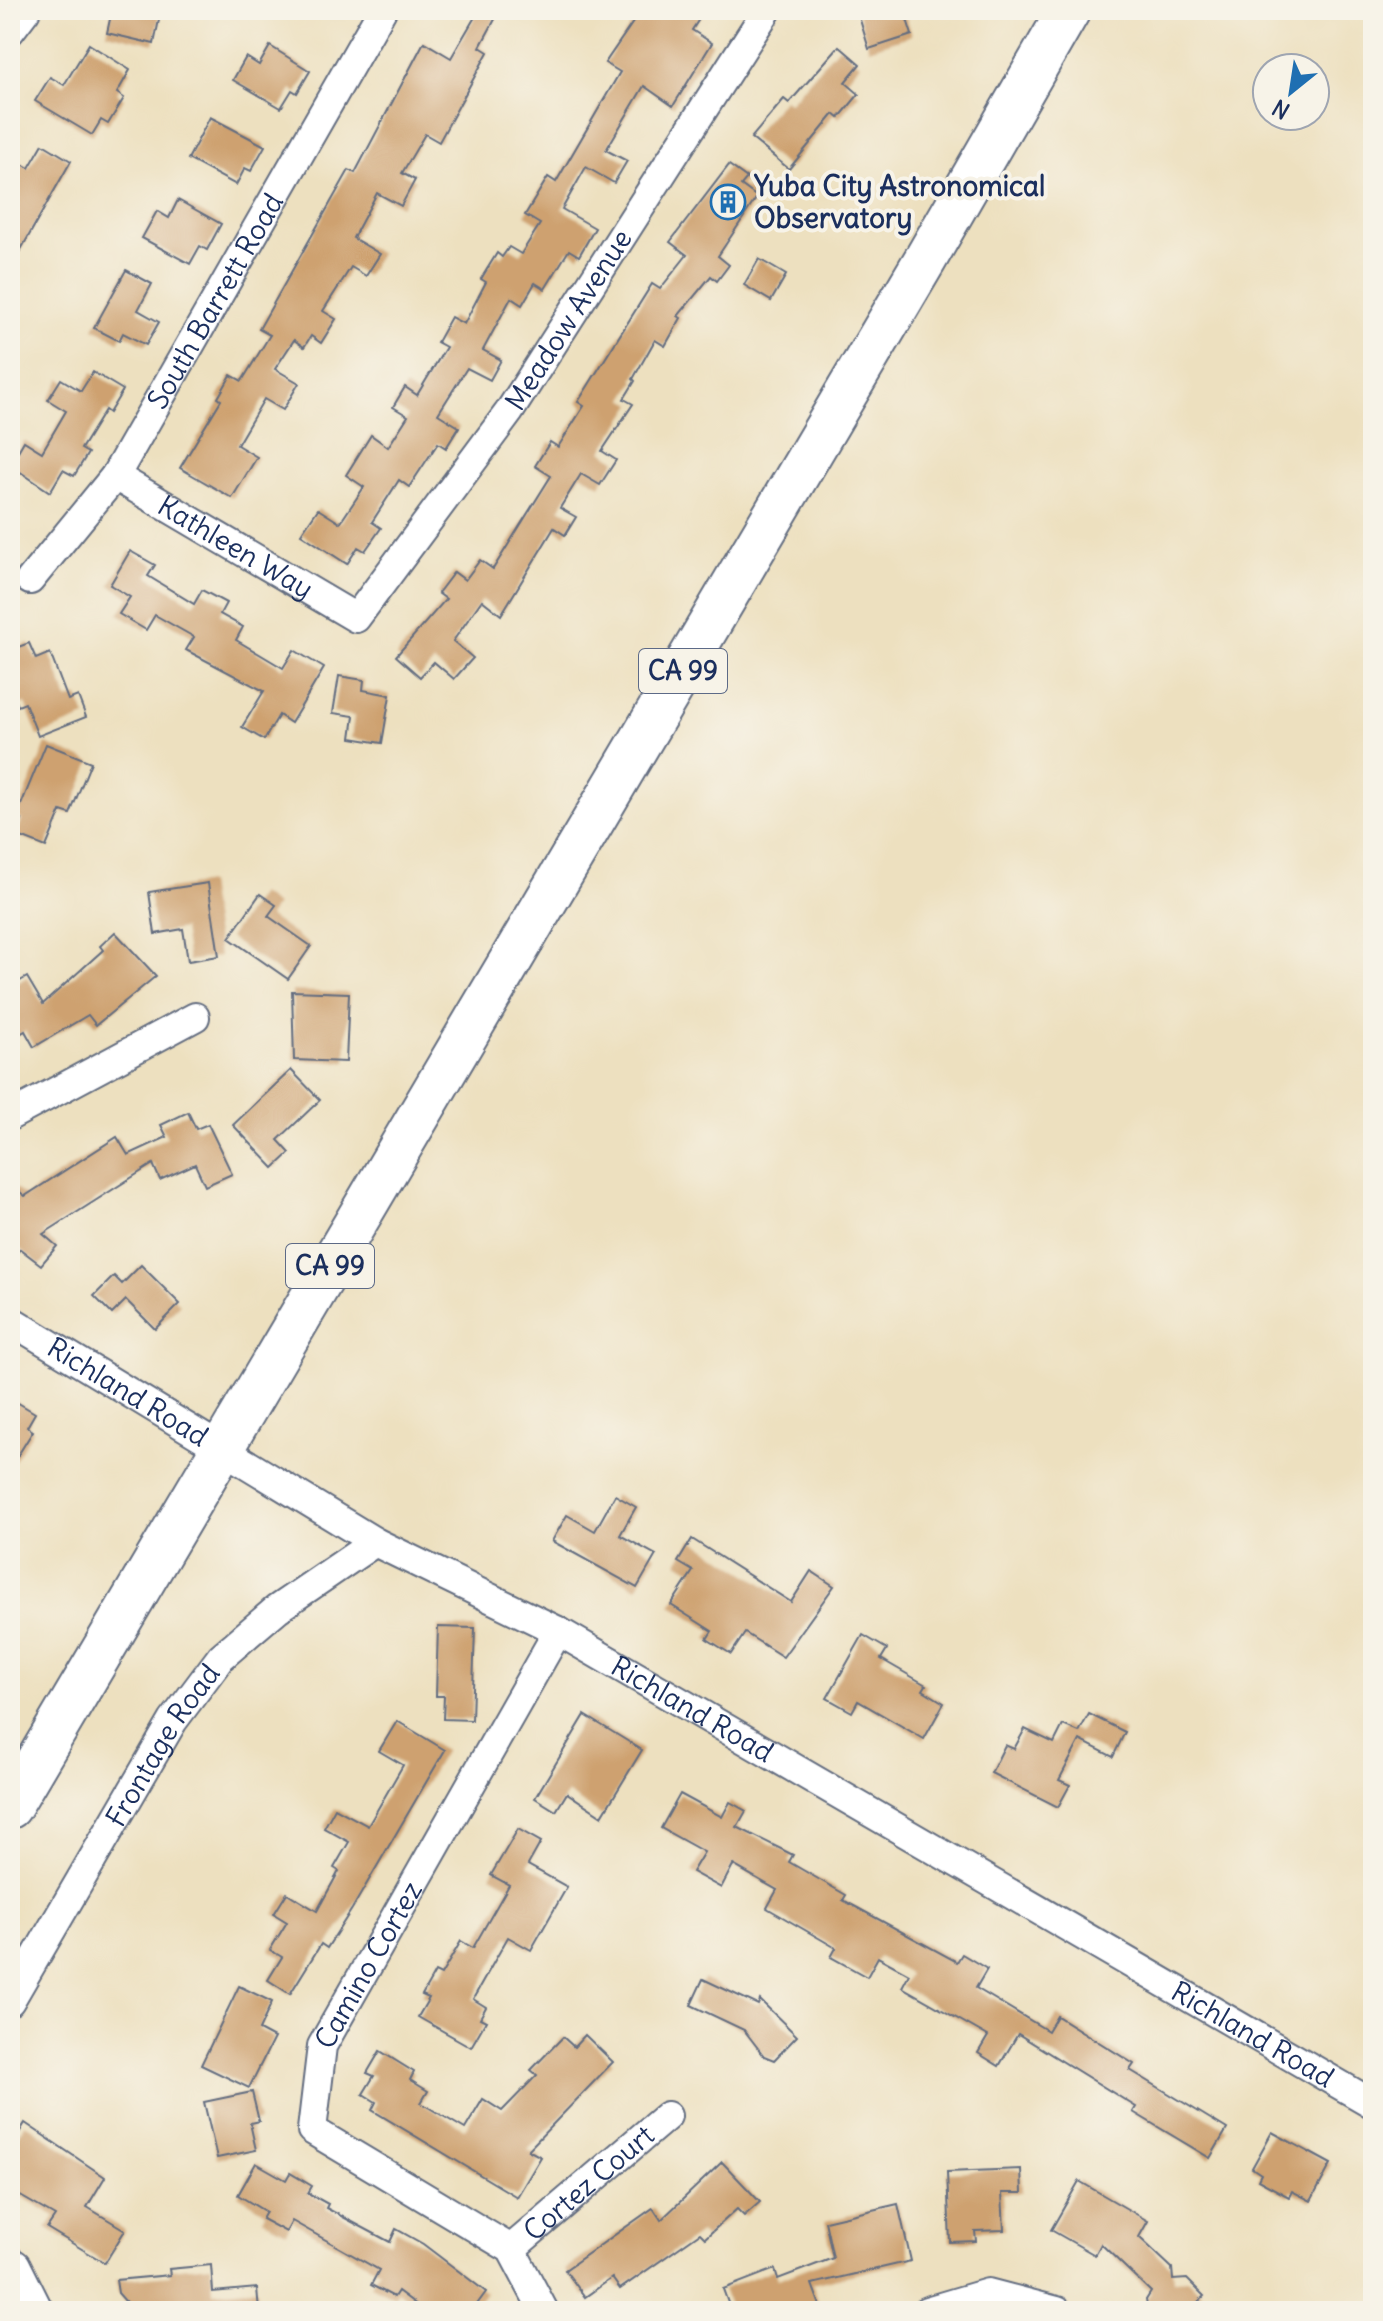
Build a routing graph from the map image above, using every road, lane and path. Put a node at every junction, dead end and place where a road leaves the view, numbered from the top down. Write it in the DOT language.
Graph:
graph roads {
  1 [pos="26,10"];
  2 [pos="382,10"];
  3 [pos="767,10"];
  4 [pos="1069,10"];
  5 [pos="10,31"];
  6 [pos="115,476"];
  7 [pos="30,580"];
  8 [pos="356,618"];
  9 [pos="195,1017"];
  10 [pos="10,1116"];
  11 [pos="10,1320"];
  12 [pos="219,1451"];
  13 [pos="375,1542"];
  14 [pos="558,1631"];
  15 [pos="10,1807"];
  16 [pos="10,2001"];
  17 [pos="1373,2104"];
  18 [pos="667,2116"];
  19 [pos="511,2249"];
  20 [pos="10,2261"];
  21 [pos="39,2311"];
  22 [pos="544,2311"];
  23 [pos="927,2311"];
  24 [pos="1057,2311"];
  1 -- 5 [label="street"];
  2 -- 6 [label="street, South Barrett Road"];
  3 -- 8 [label="street, Meadow Avenue"];
  4 -- 12 [label="highway, CA 99"];
  6 -- 7 [label="street, South Barrett Road"];
  6 -- 8 [label="street, Kathleen Way"];
  9 -- 10 [label="street"];
  11 -- 12 [label="street, Richland Road"];
  12 -- 13 [label="street, Richland Road"];
  12 -- 15 [label="highway, CA 99"];
  13 -- 14 [label="street, Richland Road"];
  13 -- 16 [label="street, Frontage Road"];
  14 -- 17 [label="street, Richland Road"];
  14 -- 19 [label="street, Camino Cortez"];
  18 -- 19 [label="street, Cortez Court"];
  19 -- 22 [label="street"];
  20 -- 21 [label="street"];
  23 -- 24 [label="street"];
}
